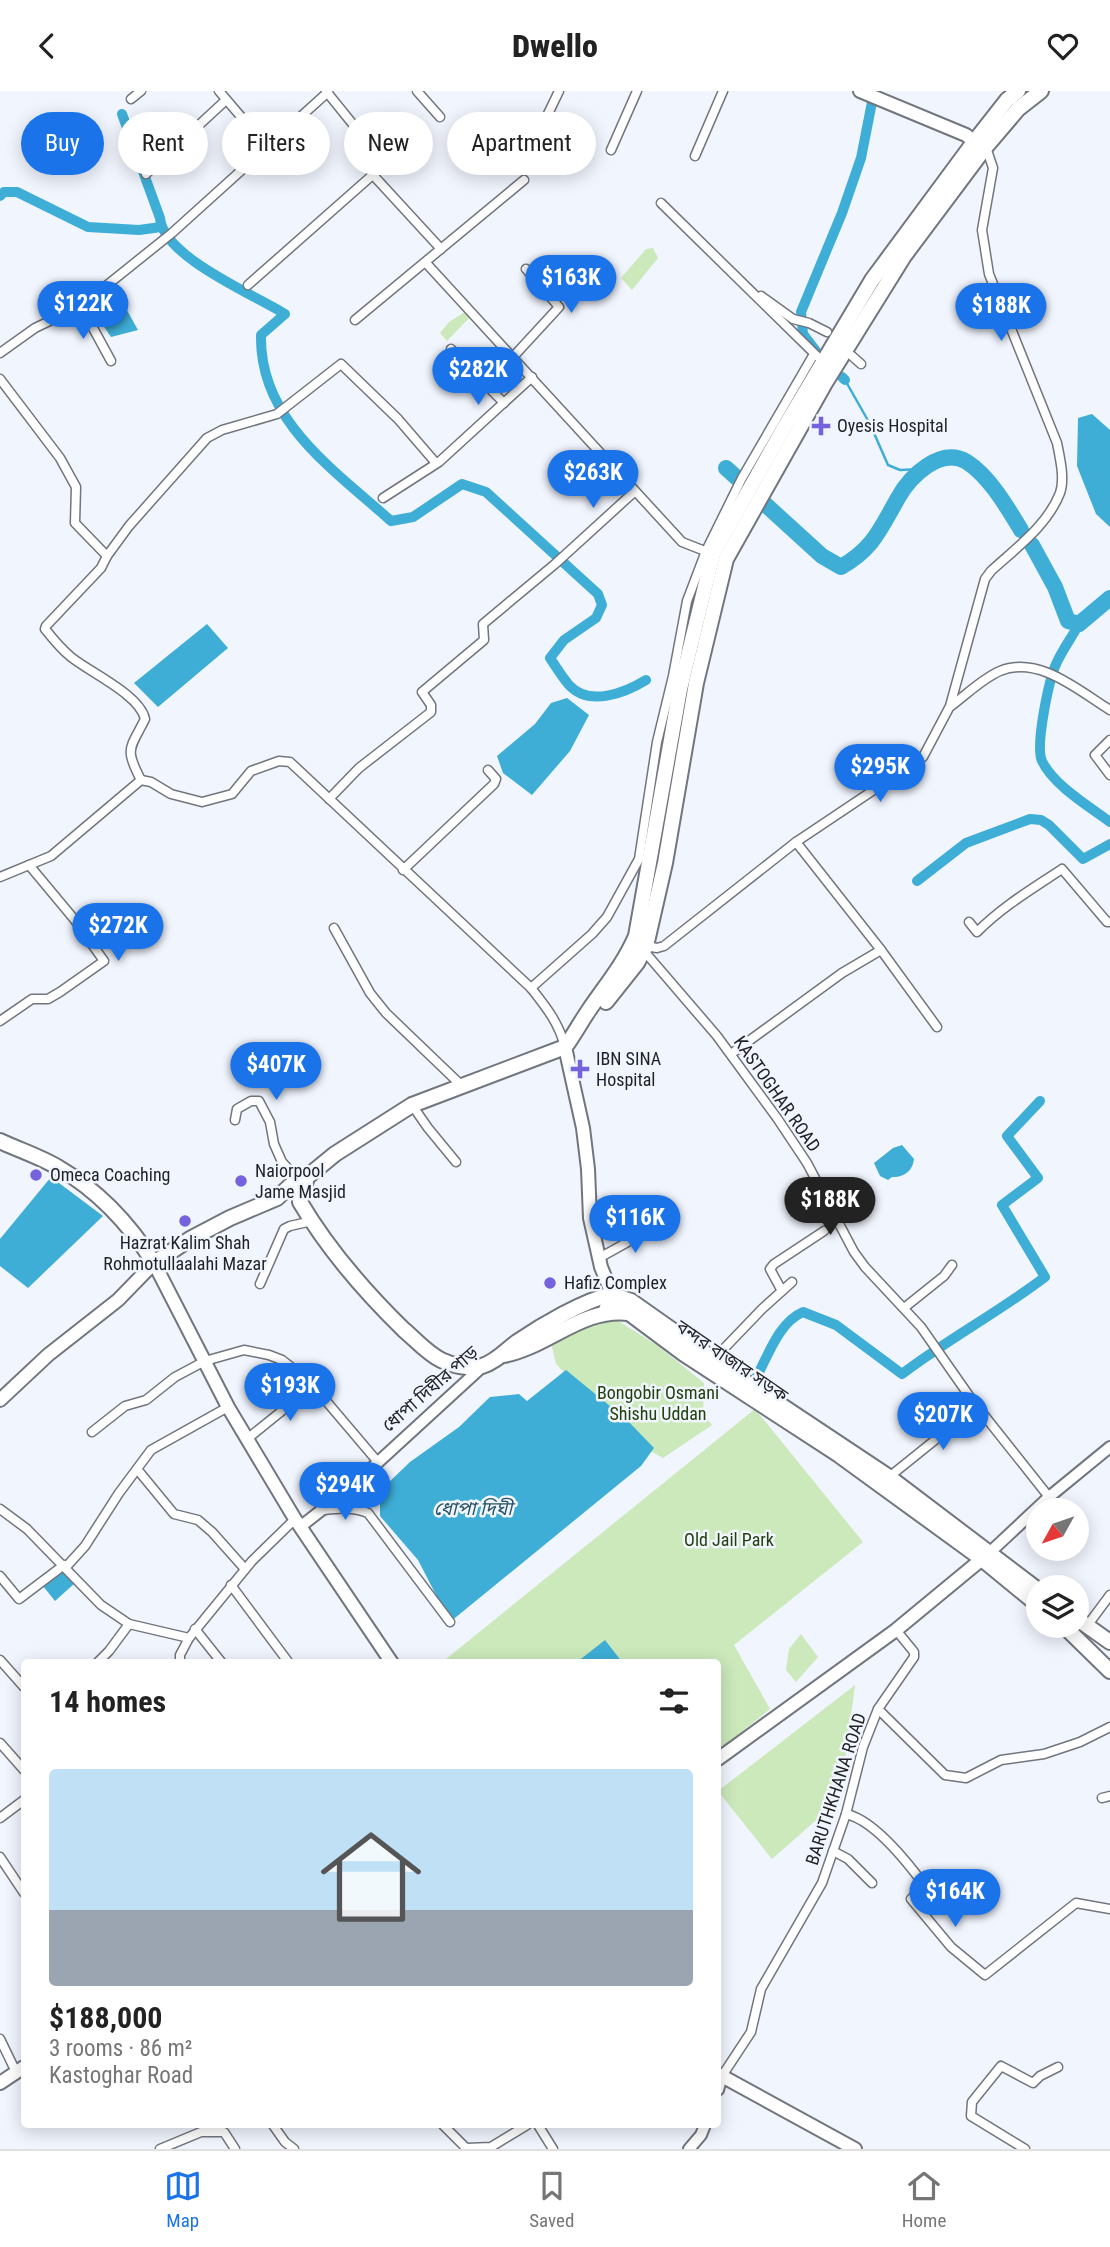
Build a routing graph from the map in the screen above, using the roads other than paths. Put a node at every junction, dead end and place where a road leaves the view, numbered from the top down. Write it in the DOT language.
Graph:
graph roads {
  1 [pos="141,91"];
  2 [pos="219,91"];
  3 [pos="418,91"];
  4 [pos="559,91"];
  5 [pos="637,91"];
  6 [pos="723,91"];
  7 [pos="860,91"];
  8 [pos="327,92"];
  9 [pos="1028,93"];
  10 [pos="131,99"];
  11 [pos="226,100"];
  12 [pos="236,112"];
  13 [pos="304,112"];
  14 [pos="549,112"];
  15 [pos="344,113"];
  16 [pos="208,117"];
  17 [pos="440,117"];
  18 [pos="979,145"];
  19 [pos="611,150"];
  20 [pos="695,156"];
  21 [pos="235,175"];
  22 [pos="373,175"];
  23 [pos="524,180"];
  24 [pos="662,203"];
  25 [pos="441,249"];
  26 [pos="716,258"];
  27 [pos="426,263"];
  28 [pos="526,269"];
  29 [pos="248,285"];
  30 [pos="81,306"];
  31 [pos="355,320"];
  32 [pos="827,332"];
  33 [pos="451,349"];
  34 [pos="0,353"];
  35 [pos="852,356"];
  36 [pos="513,357"];
  37 [pos="818,358"];
  38 [pos="111,361"];
  39 [pos="861,364"];
  40 [pos="532,377"];
  41 [pos="0,379"];
  42 [pos="504,403"];
  43 [pos="435,462"];
  44 [pos="634,492"];
  45 [pos="383,498"];
  46 [pos="715,555"];
  47 [pos="107,556"];
  48 [pos="950,706"];
  49 [pos="1110,710"];
  50 [pos="1110,740"];
  51 [pos="488,770"];
  52 [pos="1110,775"];
  53 [pos="141,779"];
  54 [pos="329,799"];
  55 [pos="796,842"];
  56 [pos="29,865"];
  57 [pos="403,870"];
  58 [pos="0,877"];
  59 [pos="969,922"];
  60 [pos="1110,922"];
  61 [pos="334,929"];
  62 [pos="645,948"];
  63 [pos="881,950"];
  64 [pos="531,988"];
  65 [pos="0,1021"];
  66 [pos="937,1027"];
  67 [pos="578,1030"];
  68 [pos="565,1047"];
  69 [pos="731,1054"];
  70 [pos="461,1086"];
  71 [pos="412,1105"];
  72 [pos="235,1120"];
  73 [pos="0,1141"];
  74 [pos="456,1162"];
  75 [pos="303,1179"];
  76 [pos="277,1198"];
  77 [pos="300,1202"];
  78 [pos="312,1221"];
  79 [pos="652,1224"];
  80 [pos="824,1231"];
  81 [pos="599,1258"];
  82 [pos="154,1262"];
  83 [pos="951,1265"];
  84 [pos="605,1275"];
  85 [pos="792,1282"];
  86 [pos="260,1284"];
  87 [pos="782,1291"];
  88 [pos="600,1298"];
  89 [pos="904,1308"];
  90 [pos="604,1312"];
  91 [pos="629,1313"];
  92 [pos="502,1355"];
  93 [pos="713,1359"];
  94 [pos="205,1361"];
  95 [pos="483,1366"];
  96 [pos="310,1382"];
  97 [pos="0,1399"];
  98 [pos="972,1400"];
  99 [pos="228,1407"];
  100 [pos="92,1431"];
  101 [pos="247,1439"];
  102 [pos="1110,1447"];
  103 [pos="377,1461"];
  104 [pos="137,1469"];
  105 [pos="889,1477"];
  106 [pos="1048,1497"];
  107 [pos="0,1509"];
  108 [pos="324,1510"];
  109 [pos="298,1523"];
  110 [pos="986,1556"];
  111 [pos="65,1566"];
  112 [pos="245,1569"];
  113 [pos="0,1576"];
  114 [pos="1026,1582"];
  115 [pos="231,1585"];
  116 [pos="1026,1594"];
  117 [pos="1110,1595"];
  118 [pos="1089,1615"];
  119 [pos="450,1622"];
  120 [pos="129,1624"];
  121 [pos="1089,1627"];
  122 [pos="195,1629"];
  123 [pos="897,1630"];
  124 [pos="188,1638"];
  125 [pos="1076,1638"];
  126 [pos="1110,1642"];
  127 [pos="100,1659"];
  128 [pos="180,1659"];
  129 [pos="219,1659"];
  130 [pos="286,1659"];
  131 [pos="389,1659"];
  132 [pos="0,1660"];
  133 [pos="1110,1671"];
  134 [pos="21,1684"];
  135 [pos="878,1709"];
  136 [pos="1110,1727"];
  137 [pos="0,1742"];
  138 [pos="721,1757"];
  139 [pos="21,1766"];
  140 [pos="21,1802"];
  141 [pos="846,1814"];
  142 [pos="0,1818"];
  143 [pos="833,1851"];
  144 [pos="0,1857"];
  145 [pos="872,1883"];
  146 [pos="21,1888"];
  147 [pos="1110,1909"];
  148 [pos="0,2039"];
  149 [pos="1058,2067"];
  150 [pos="20,2069"];
  151 [pos="721,2074"];
  152 [pos="721,2076"];
  153 [pos="0,2083"];
  154 [pos="275,2128"];
  155 [pos="446,2128"];
  156 [pos="522,2128"];
  157 [pos="540,2128"];
  158 [pos="704,2128"];
  159 [pos="491,2148"];
  160 [pos="160,2149"];
  161 [pos="235,2149"];
  162 [pos="294,2149"];
  163 [pos="466,2149"];
  164 [pos="553,2149"];
  165 [pos="689,2149"];
  166 [pos="855,2149"];
  167 [pos="1025,2149"];
  1 -- 10 [label="street"];
  2 -- 11 [label="street"];
  3 -- 17 [label="street"];
  4 -- 14 [label="street"];
  5 -- 19 [label="street"];
  6 -- 20 [label="street"];
  7 -- 18 [label="main road"];
  8 -- 13 [label="street"];
  8 -- 15 [label="street"];
  9 -- 18 [label="highway"];
  11 -- 12 [label="street"];
  11 -- 16 [label="street"];
  18 -- 37 [label="highway"];
  18 -- 46 [label="highway"];
  18 -- 48 [label="street"];
  21 -- 30 [label="street"];
  22 -- 25 [label="street"];
  22 -- 29 [label="street"];
  23 -- 25 [label="street"];
  24 -- 26 [label="street"];
  25 -- 27 [label="street"];
  26 -- 32 [label="street"];
  26 -- 37 [label="street"];
  27 -- 31 [label="street"];
  27 -- 36 [label="street"];
  28 -- 36 [label="street"];
  30 -- 34 [label="street"];
  30 -- 38 [label="street"];
  33 -- 42 [label="street"];
  35 -- 39 [label="street"];
  36 -- 40 [label="street"];
  37 -- 46 [label="highway"];
  40 -- 42 [label="street"];
  40 -- 44 [label="street"];
  41 -- 47 [label="street"];
  42 -- 43 [label="street"];
  43 -- 45 [label="street"];
  43 -- 47 [label="street"];
  44 -- 46 [label="street"];
  44 -- 54 [label="street"];
  46 -- 62 [label="highway"];
  46 -- 64 [label="street"];
  46 -- 67 [label="highway"];
  47 -- 53 [label="street"];
  48 -- 49 [label="street"];
  48 -- 55 [label="street"];
  50 -- 52 [label="street"];
  51 -- 57 [label="street"];
  53 -- 54 [label="street"];
  53 -- 56 [label="street"];
  54 -- 57 [label="street"];
  55 -- 62 [label="street"];
  55 -- 63 [label="street"];
  56 -- 58 [label="street"];
  56 -- 65 [label="street"];
  57 -- 64 [label="street"];
  59 -- 60 [label="street"];
  61 -- 70 [label="street"];
  62 -- 67 [label="highway"];
  62 -- 69 [label="street, KASTOGHAR ROAD"];
  63 -- 66 [label="street"];
  63 -- 69 [label="street"];
  64 -- 68 [label="street"];
  67 -- 68 [label="highway"];
  68 -- 70 [label="highway"];
  68 -- 81 [label="main road, বন্দর বাজার সড়ক"];
  69 -- 89 [label="street, KASTOGHAR ROAD"];
  70 -- 71 [label="highway"];
  71 -- 74 [label="street"];
  71 -- 75 [label="highway"];
  72 -- 75 [label="street"];
  73 -- 82 [label="highway"];
  75 -- 76 [label="highway"];
  75 -- 77 [label="highway"];
  76 -- 77 [label="highway"];
  76 -- 82 [label="highway"];
  77 -- 78 [label="highway"];
  78 -- 86 [label="street"];
  78 -- 95 [label="highway"];
  79 -- 81 [label="street"];
  80 -- 87 [label="street"];
  81 -- 84 [label="main road, বন্দর বাজার সড়ক"];
  82 -- 94 [label="main road"];
  82 -- 97 [label="main road"];
  83 -- 89 [label="street"];
  84 -- 88 [label="main road, বন্দর বাজার সড়ক"];
  84 -- 88 [label="main road"];
  85 -- 87 [label="street"];
  87 -- 93 [label="street"];
  88 -- 90 [label="main road"];
  88 -- 91 [label="highway, বন্দর বাজার সড়ক"];
  88 -- 92 [label="highway, ধোপা দিঘীর পাড়"];
  88 -- 93 [label="highway"];
  89 -- 98 [label="street, KASTOGHAR ROAD"];
  90 -- 91 [label="highway"];
  90 -- 92 [label="highway"];
  91 -- 110 [label="highway, বন্দর বাজার সড়ক"];
  92 -- 95 [label="highway, ধোপা দিঘীর পাড়"];
  93 -- 105 [label="highway"];
  94 -- 96 [label="street"];
  94 -- 99 [label="main road"];
  94 -- 100 [label="street"];
  95 -- 103 [label="street, ধোপা দিঘীর পাড়"];
  96 -- 101 [label="street"];
  96 -- 103 [label="street"];
  98 -- 105 [label="street"];
  98 -- 106 [label="street, KASTOGHAR ROAD"];
  99 -- 101 [label="main road"];
  99 -- 104 [label="street"];
  101 -- 109 [label="main road"];
  102 -- 106 [label="street"];
  103 -- 108 [label="street, ধোপা দিঘীর পাড়"];
  104 -- 111 [label="street"];
  104 -- 112 [label="street"];
  105 -- 110 [label="highway"];
  106 -- 110 [label="street"];
  107 -- 111 [label="street"];
  108 -- 109 [label="street, ধোপা দিঘীর পাড়"];
  108 -- 119 [label="street"];
  109 -- 112 [label="street"];
  109 -- 131 [label="main road"];
  110 -- 114 [label="highway"];
  110 -- 116 [label="highway, বন্দর বাজার সড়ক"];
  110 -- 123 [label="main road"];
  111 -- 113 [label="street"];
  111 -- 120 [label="street"];
  112 -- 115 [label="street"];
  115 -- 122 [label="street"];
  115 -- 130 [label="street"];
  117 -- 118 [label="street"];
  120 -- 124 [label="street"];
  120 -- 127 [label="street"];
  121 -- 126 [label="highway"];
  122 -- 124 [label="street"];
  122 -- 129 [label="street"];
  123 -- 135 [label="street, BARUTHKHANA ROAD"];
  123 -- 138 [label="main road"];
  124 -- 128 [label="street"];
  125 -- 133 [label="highway"];
  132 -- 134 [label="street"];
  135 -- 136 [label="street"];
  135 -- 141 [label="street, BARUTHKHANA ROAD"];
  137 -- 139 [label="street"];
  140 -- 142 [label="street"];
  141 -- 143 [label="street, BARUTHKHANA ROAD"];
  141 -- 147 [label="street"];
  143 -- 145 [label="street"];
  143 -- 151 [label="street, BARUTHKHANA ROAD"];
  144 -- 146 [label="street"];
  148 -- 150 [label="street"];
  149 -- 167 [label="street"];
  150 -- 153 [label="main road"];
  152 -- 166 [label="main road"];
  154 -- 162 [label="street"];
  155 -- 163 [label="street"];
  156 -- 159 [label="street"];
  157 -- 164 [label="street"];
  158 -- 165 [label="street"];
  159 -- 163 [label="street"];
  160 -- 161 [label="street"];
}
